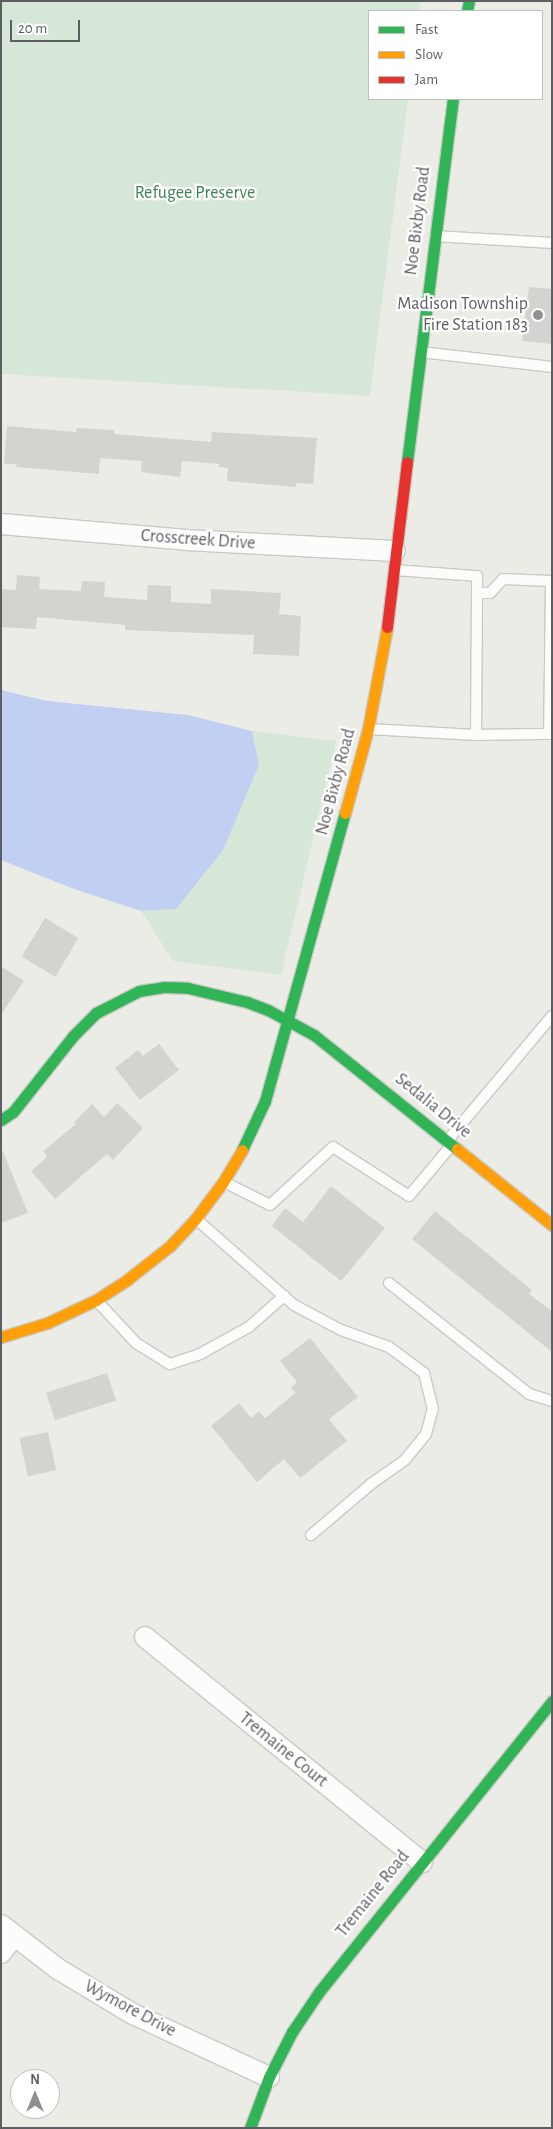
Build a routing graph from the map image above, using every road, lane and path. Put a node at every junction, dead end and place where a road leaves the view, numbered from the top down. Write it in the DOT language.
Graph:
graph roads {
  1 [pos="452,100"];
  2 [pos="434,236"];
  3 [pos="552,243"];
  4 [pos="420,352"];
  5 [pos="552,368"];
  6 [pos="1,524"];
  7 [pos="394,560"];
  8 [pos="551,581"];
  9 [pos="477,593"];
  10 [pos="368,729"];
  11 [pos="551,734"];
  12 [pos="476,735"];
  13 [pos="552,1016"];
  14 [pos="288,1020"];
  15 [pos="1,1120"];
  16 [pos="450,1142"];
  17 [pos="223,1182"];
  18 [pos="196,1218"];
  19 [pos="552,1225"];
  20 [pos="389,1284"];
  21 [pos="284,1296"];
  22 [pos="96,1300"];
  23 [pos="1,1337"];
  24 [pos="552,1401"];
  25 [pos="311,1535"];
  26 [pos="145,1637"];
  27 [pos="552,1701"];
  28 [pos="422,1862"];
  29 [pos="8,1931"];
  30 [pos="1,1953"];
  31 [pos="269,2077"];
  32 [pos="250,2128"];
  1 -- 2 [label="street, Noe Bixby Road"];
  2 -- 3 [label="lane"];
  2 -- 4 [label="street, Noe Bixby Road"];
  4 -- 5 [label="lane"];
  4 -- 7 [label="street, Noe Bixby Road"];
  6 -- 7 [label="street, Crosscreek Drive"];
  7 -- 9 [label="lane"];
  7 -- 10 [label="street, Noe Bixby Road"];
  8 -- 9 [label="lane"];
  8 -- 11 [label="lane"];
  9 -- 12 [label="lane"];
  10 -- 12 [label="lane"];
  10 -- 14 [label="street, Noe Bixby Road"];
  11 -- 12 [label="lane"];
  13 -- 16 [label="lane"];
  14 -- 15 [label="street"];
  14 -- 16 [label="street, Sedalia Drive"];
  14 -- 17 [label="street, Noe Bixby Road"];
  16 -- 17 [label="lane"];
  16 -- 19 [label="street, Sedalia Drive"];
  17 -- 18 [label="street, Noe Bixby Road"];
  18 -- 21 [label="lane"];
  18 -- 22 [label="street, Noe Bixby Road"];
  20 -- 24 [label="lane"];
  21 -- 22 [label="lane"];
  21 -- 25 [label="lane"];
  22 -- 23 [label="street, Noe Bixby Road"];
  26 -- 28 [label="street, Tremaine Court"];
  27 -- 28 [label="street, Tremaine Road"];
  28 -- 31 [label="street, Tremaine Road"];
  29 -- 30 [label="street"];
  29 -- 31 [label="street, Wymore Drive"];
  31 -- 32 [label="street, Tremaine Road"];
}
